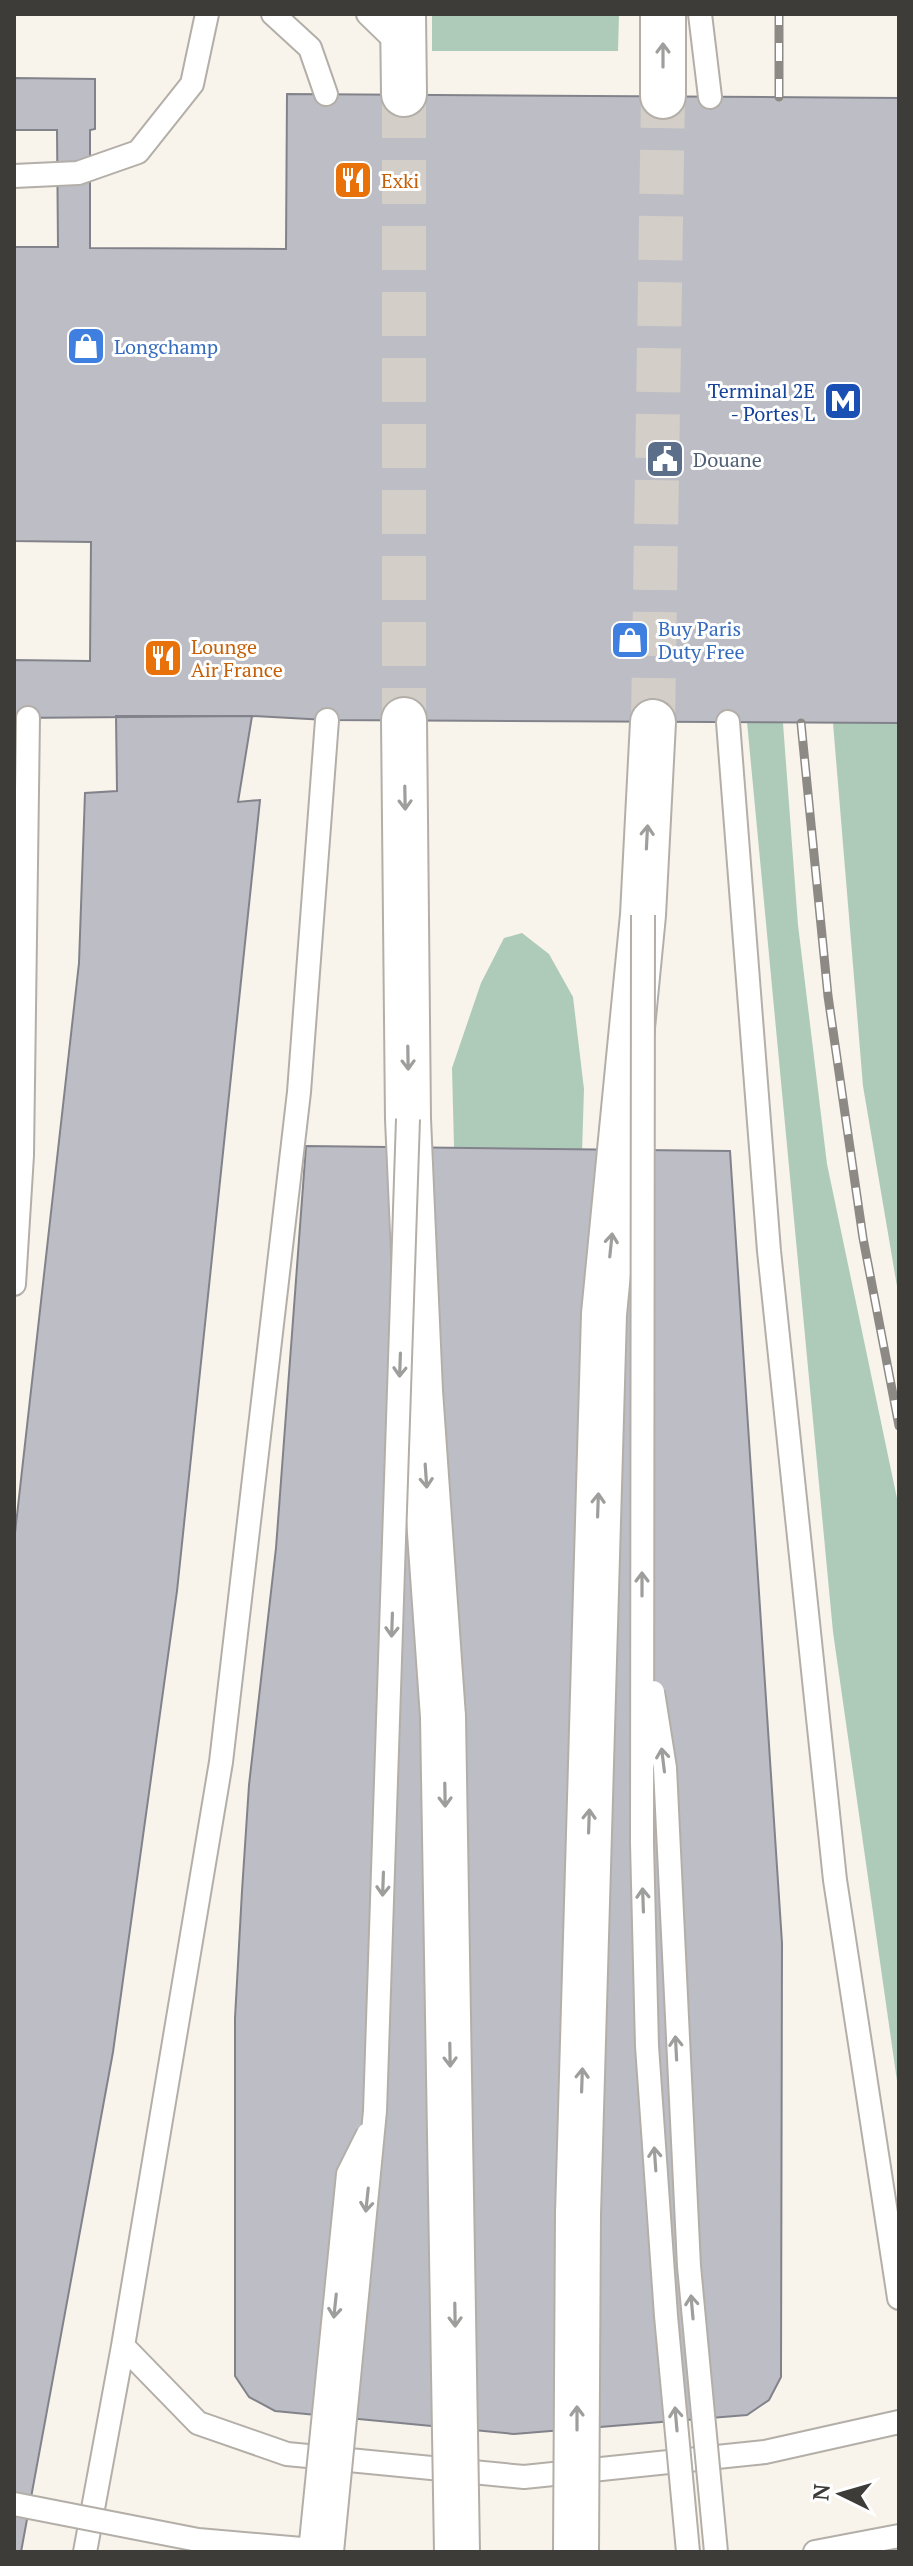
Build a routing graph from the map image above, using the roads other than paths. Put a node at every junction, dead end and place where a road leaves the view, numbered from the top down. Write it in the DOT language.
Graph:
graph roads {
  1 [pos="207,14"];
  2 [pos="273,14"];
  3 [pos="368,14"];
  4 [pos="663,14"];
  5 [pos="700,14"];
  6 [pos="403,31"];
  7 [pos="326,94"];
  8 [pos="404,94"];
  9 [pos="663,96"];
  10 [pos="710,97"];
  11 [pos="14,176"];
  12 [pos="28,718"];
  13 [pos="327,720"];
  14 [pos="404,720"];
  15 [pos="653,722"];
  16 [pos="728,722"];
  17 [pos="643,915"];
  18 [pos="19,1073"];
  19 [pos="408,1119"];
  20 [pos="14,1284"];
  21 [pos="642,1620"];
  22 [pos="374,2123"];
  23 [pos="899,2298"];
  24 [pos="123,2346"];
  25 [pos="899,2422"];
  26 [pos="14,2504"];
  27 [pos="899,2536"];
  28 [pos="85,2552"];
  29 [pos="310,2552"];
  30 [pos="332,2552"];
  31 [pos="338,2552"];
  32 [pos="457,2552"];
  33 [pos="576,2552"];
  34 [pos="688,2552"];
  35 [pos="716,2552"];
  36 [pos="815,2552"];
  1 -- 11 [label="lane"];
  2 -- 7 [label="lane"];
  3 -- 6 [label="lane"];
  9 -- 4 [label="main road, one-way"];
  5 -- 10 [label="lane"];
  6 -- 8 [label="main road"];
  12 -- 18 [label="lane"];
  13 -- 24 [label="lane"];
  14 -- 19 [label="main road, one-way"];
  17 -- 15 [label="main road, one-way"];
  16 -- 23 [label="lane"];
  21 -- 17 [label="lane, one-way, bridge"];
  33 -- 17 [label="main road, one-way, bridge"];
  18 -- 20 [label="lane"];
  19 -- 22 [label="lane, one-way, bridge"];
  19 -- 32 [label="main road, one-way, bridge"];
  34 -- 21 [label="lane, one-way, bridge"];
  35 -- 21 [label="lane, one-way, bridge"];
  22 -- 29 [label="lane, one-way, bridge"];
  22 -- 30 [label="lane, one-way, bridge"];
  24 -- 25 [label="lane"];
  24 -- 28 [label="lane"];
  26 -- 31 [label="lane, bridge"];
  27 -- 36 [label="lane"];
}
